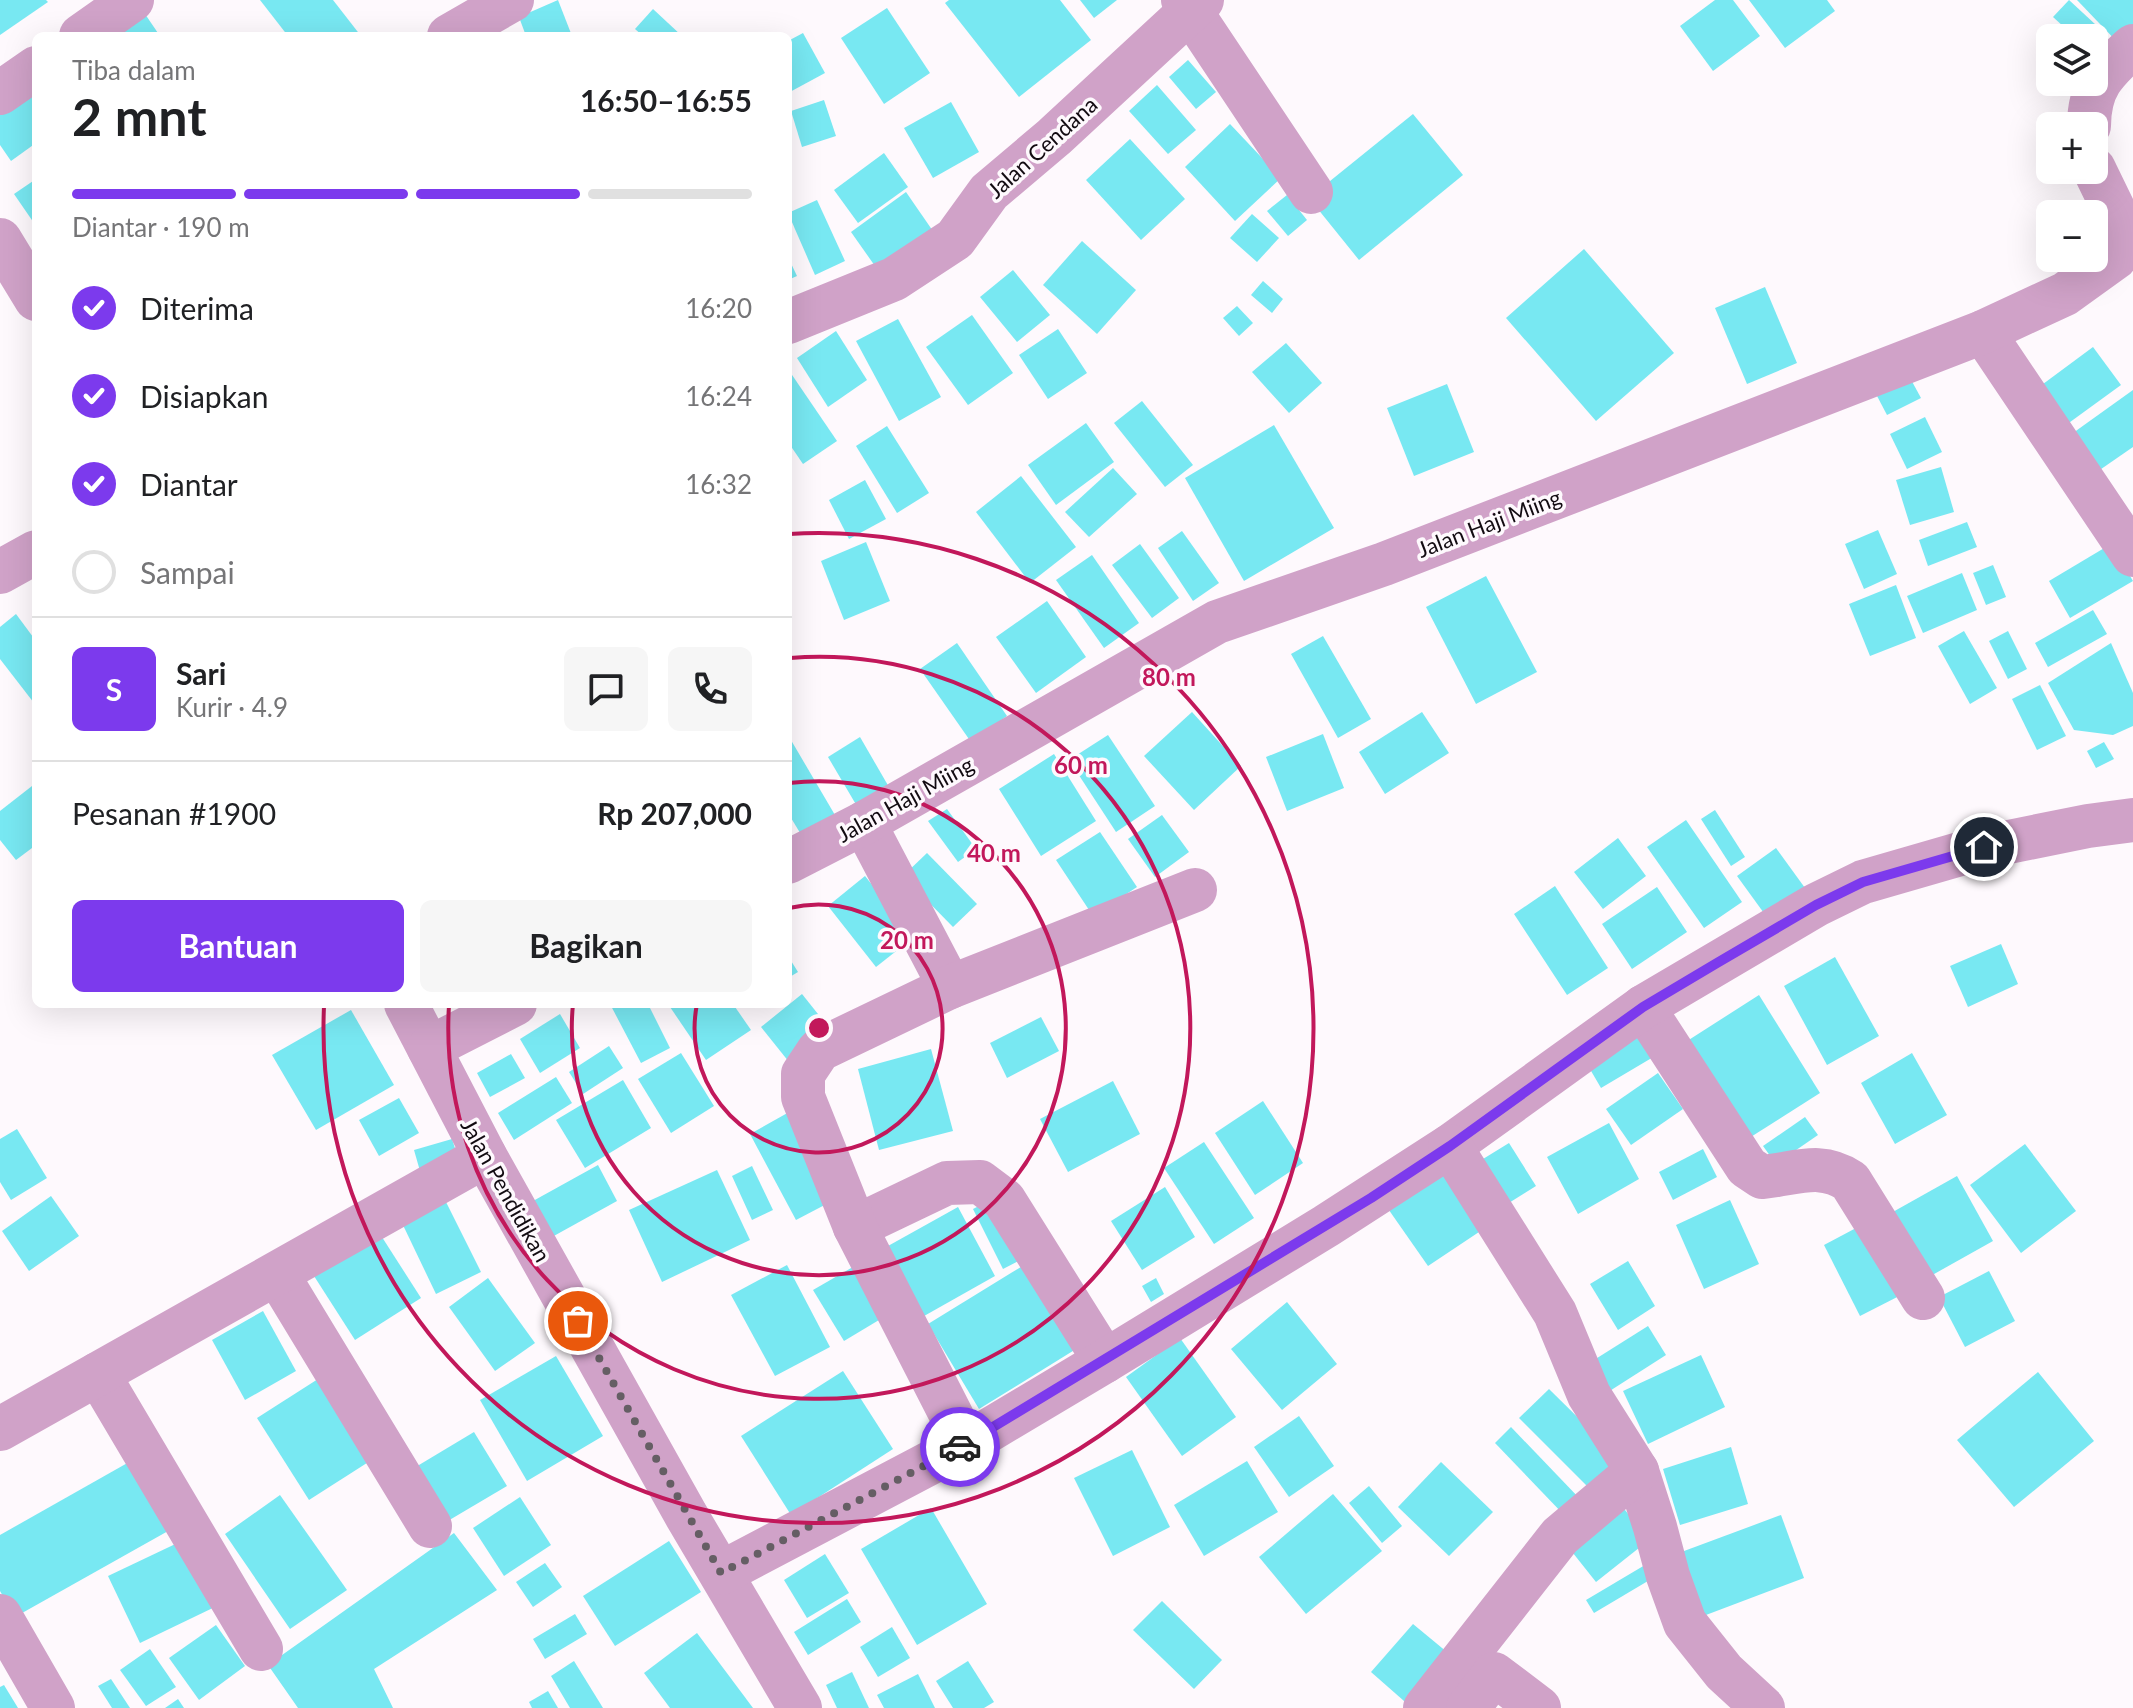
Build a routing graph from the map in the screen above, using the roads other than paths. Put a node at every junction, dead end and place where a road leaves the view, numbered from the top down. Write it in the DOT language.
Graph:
graph roads {
  1 [pos="132,0"];
  2 [pos="512,0"];
  3 [pos="1192,3"];
  4 [pos="87,32"];
  5 [pos="456,32"];
  6 [pos="2133,46"];
  7 [pos="32,71"];
  8 [pos="0,93"];
  9 [pos="2089,112"];
  10 [pos="2101,184"];
  11 [pos="1311,192"];
  12 [pos="0,240"];
  13 [pos="32,292"];
  14 [pos="792,320"];
  15 [pos="1983,332"];
  16 [pos="32,554"];
  17 [pos="2133,555"];
  18 [pos="0,572"];
  19 [pos="2133,820"];
  20 [pos="864,823"];
  21 [pos="792,860"];
  22 [pos="1195,890"];
  23 [pos="950,987"];
  24 [pos="1643,1007"];
  25 [pos="408,1008"];
  26 [pos="507,1008"];
  27 [pos="429,1048"];
  28 [pos="1450,1146"];
  29 [pos="485,1156"];
  30 [pos="855,1227"];
  31 [pos="277,1274"];
  32 [pos="1923,1298"];
  33 [pos="1105,1361"];
  34 [pos="98,1374"];
  35 [pos="0,1429"];
  36 [pos="966,1444"];
  37 [pos="1637,1471"];
  38 [pos="430,1526"];
  39 [pos="721,1573"];
  40 [pos="0,1616"];
  41 [pos="261,1649"];
  42 [pos="53,1708"];
  43 [pos="800,1708"];
  44 [pos="1425,1708"];
  45 [pos="1468,1708"];
  46 [pos="1539,1708"];
  47 [pos="1763,1708"];
  1 -- 4 [label="street"];
  2 -- 5 [label="street"];
  3 -- 11 [label="street"];
  3 -- 14 [label="street, Jalan Cendana"];
  6 -- 9 [label="street"];
  7 -- 8 [label="street"];
  10 -- 15 [label="street, Jalan Haji Miing"];
  12 -- 13 [label="street"];
  15 -- 17 [label="street"];
  15 -- 20 [label="street, Jalan Haji Miing"];
  16 -- 18 [label="street"];
  19 -- 24 [label="street"];
  20 -- 21 [label="street, Jalan Haji Miing"];
  20 -- 23 [label="street"];
  22 -- 23 [label="street"];
  23 -- 30 [label="street"];
  24 -- 28 [label="street"];
  24 -- 32 [label="street"];
  25 -- 27 [label="street, Jalan Pendidikan"];
  26 -- 27 [label="street"];
  27 -- 29 [label="street, Jalan Pendidikan"];
  28 -- 33 [label="street"];
  28 -- 37 [label="street"];
  29 -- 31 [label="street"];
  29 -- 39 [label="street, Jalan Pendidikan"];
  30 -- 33 [label="street"];
  30 -- 36 [label="street"];
  31 -- 34 [label="street"];
  31 -- 38 [label="street"];
  33 -- 36 [label="street"];
  34 -- 35 [label="street"];
  34 -- 41 [label="street"];
  36 -- 39 [label="street"];
  37 -- 44 [label="street"];
  37 -- 47 [label="street"];
  39 -- 43 [label="street, Jalan Pendidikan"];
  40 -- 42 [label="street"];
  45 -- 46 [label="street"];
}
